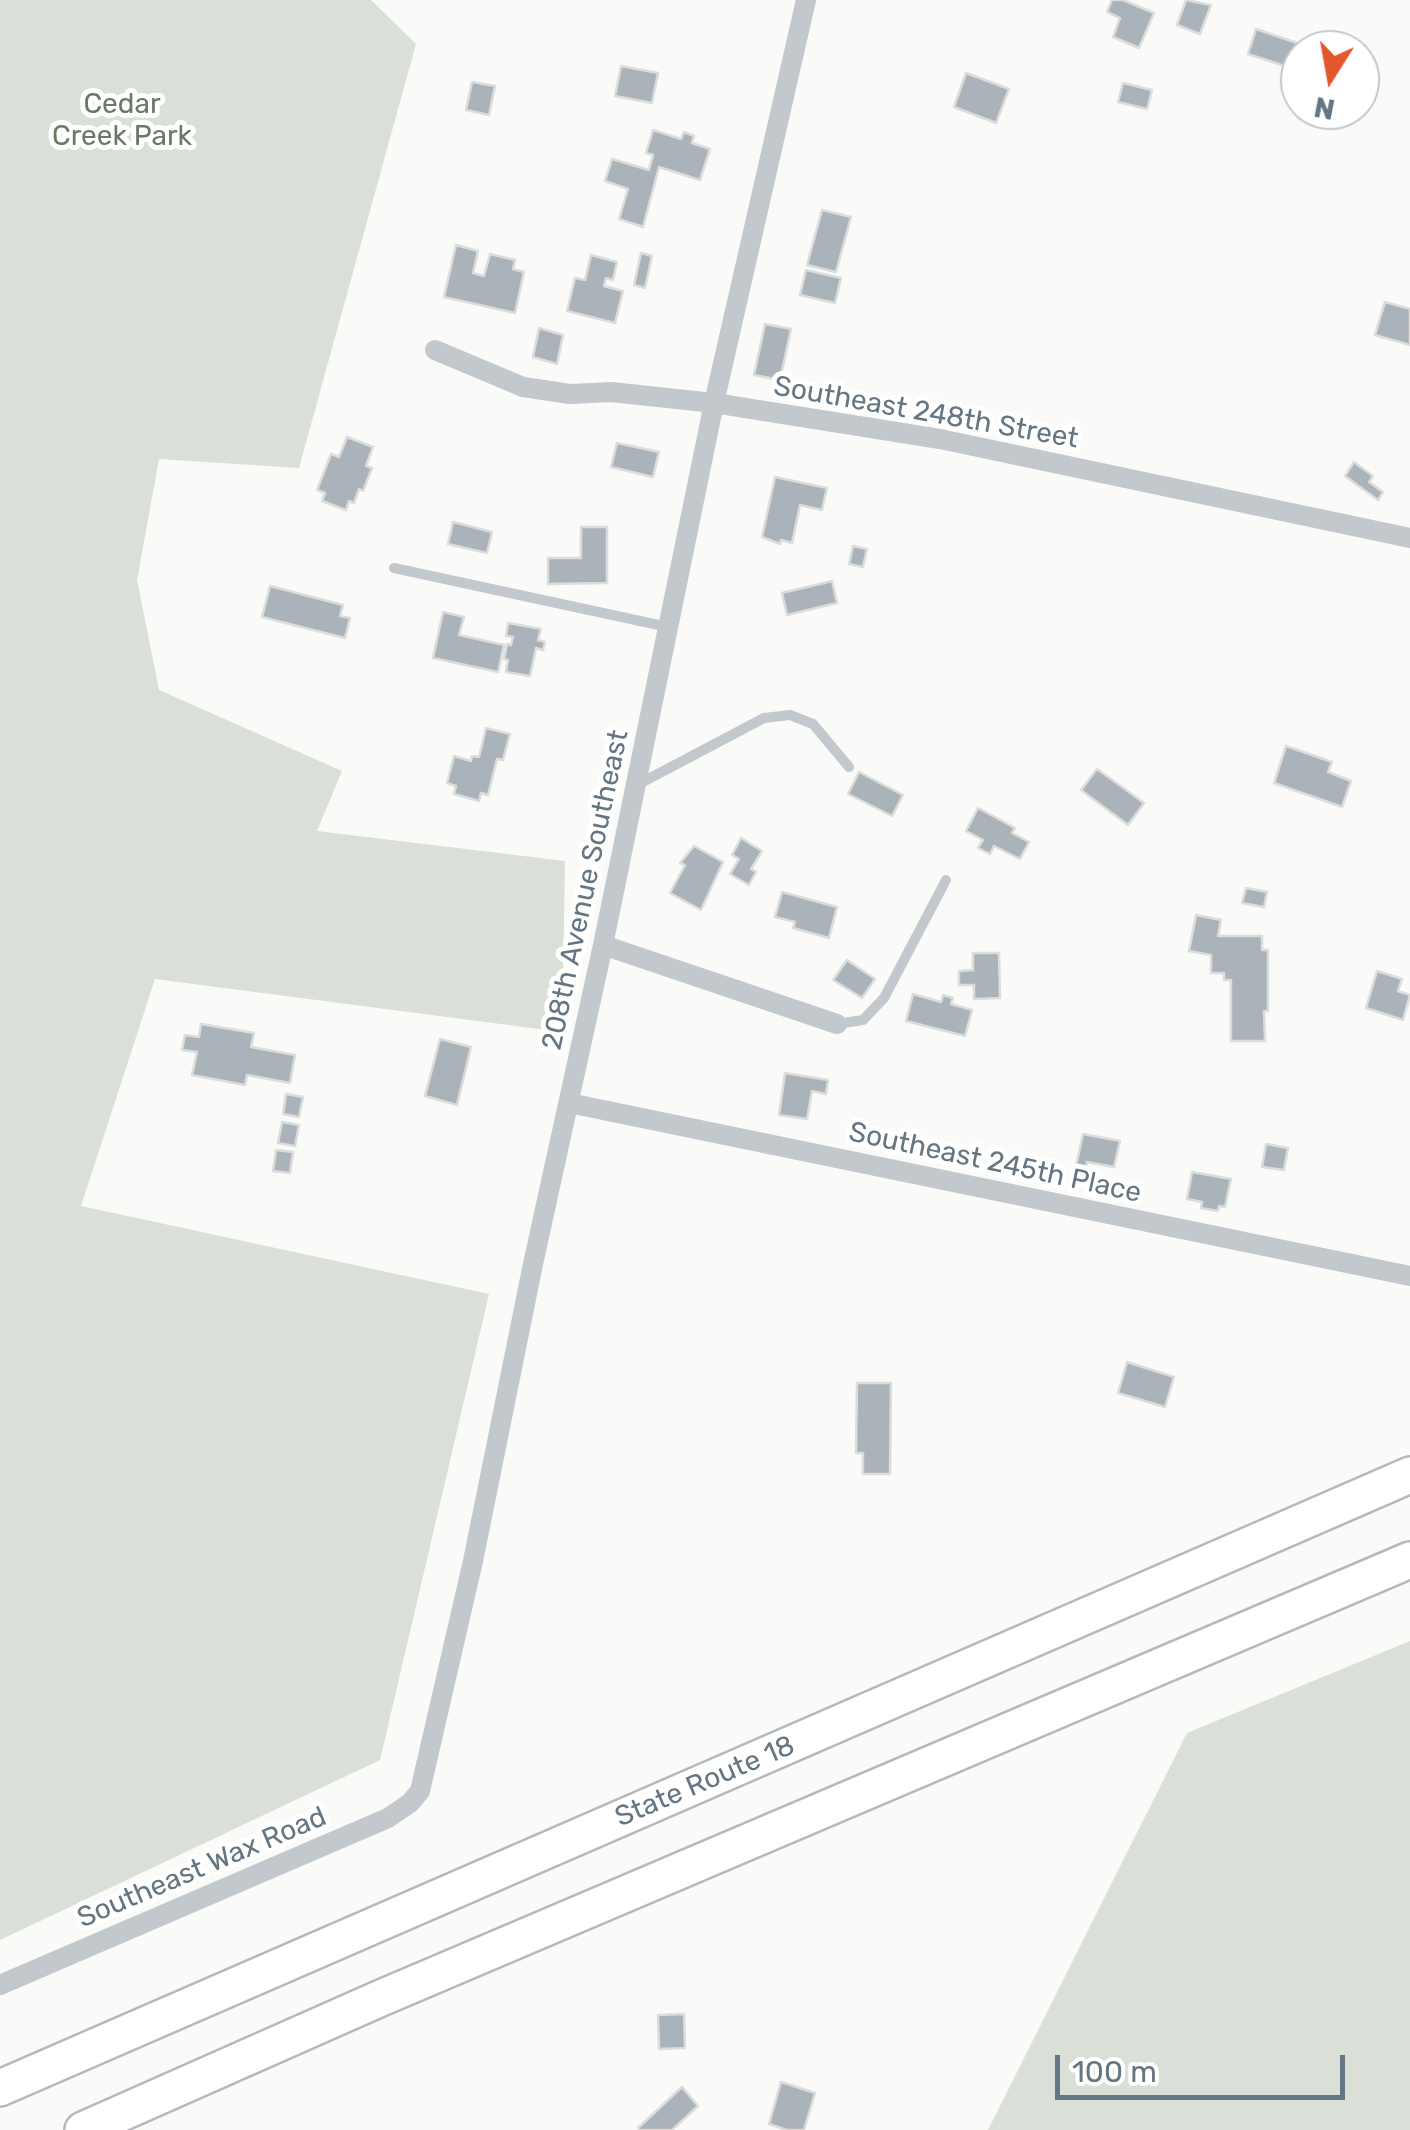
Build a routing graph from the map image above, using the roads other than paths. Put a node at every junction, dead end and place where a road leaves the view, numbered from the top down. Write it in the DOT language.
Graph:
graph roads {
  1 [pos="806,0"];
  2 [pos="435,350"];
  3 [pos="714,403"];
  4 [pos="1410,538"];
  5 [pos="394,568"];
  6 [pos="668,627"];
  7 [pos="849,767"];
  8 [pos="636,785"];
  9 [pos="946,880"];
  10 [pos="604,945"];
  11 [pos="837,1024"];
  12 [pos="569,1104"];
  13 [pos="1410,1276"];
  14 [pos="1410,1475"];
  15 [pos="1410,1560"];
  16 [pos="420,1791"];
  17 [pos="0,1985"];
  18 [pos="0,2088"];
  19 [pos="83,2130"];
  1 -- 3 [label="street, 208th Avenue Southeast"];
  2 -- 3 [label="street, Southeast 248th Street"];
  3 -- 4 [label="street, Southeast 248th Street"];
  3 -- 6 [label="street, 208th Avenue Southeast"];
  5 -- 6 [label="lane"];
  6 -- 8 [label="street, 208th Avenue Southeast"];
  7 -- 8 [label="lane"];
  8 -- 10 [label="street, 208th Avenue Southeast"];
  9 -- 11 [label="lane"];
  10 -- 11 [label="street"];
  10 -- 12 [label="street, 208th Avenue Southeast"];
  12 -- 13 [label="street, Southeast 245th Place"];
  12 -- 16 [label="street, 208th Avenue Southeast"];
  14 -- 18 [label="highway, State Route 18"];
  15 -- 19 [label="highway"];
  16 -- 17 [label="street, Southeast Wax Road"];
}
